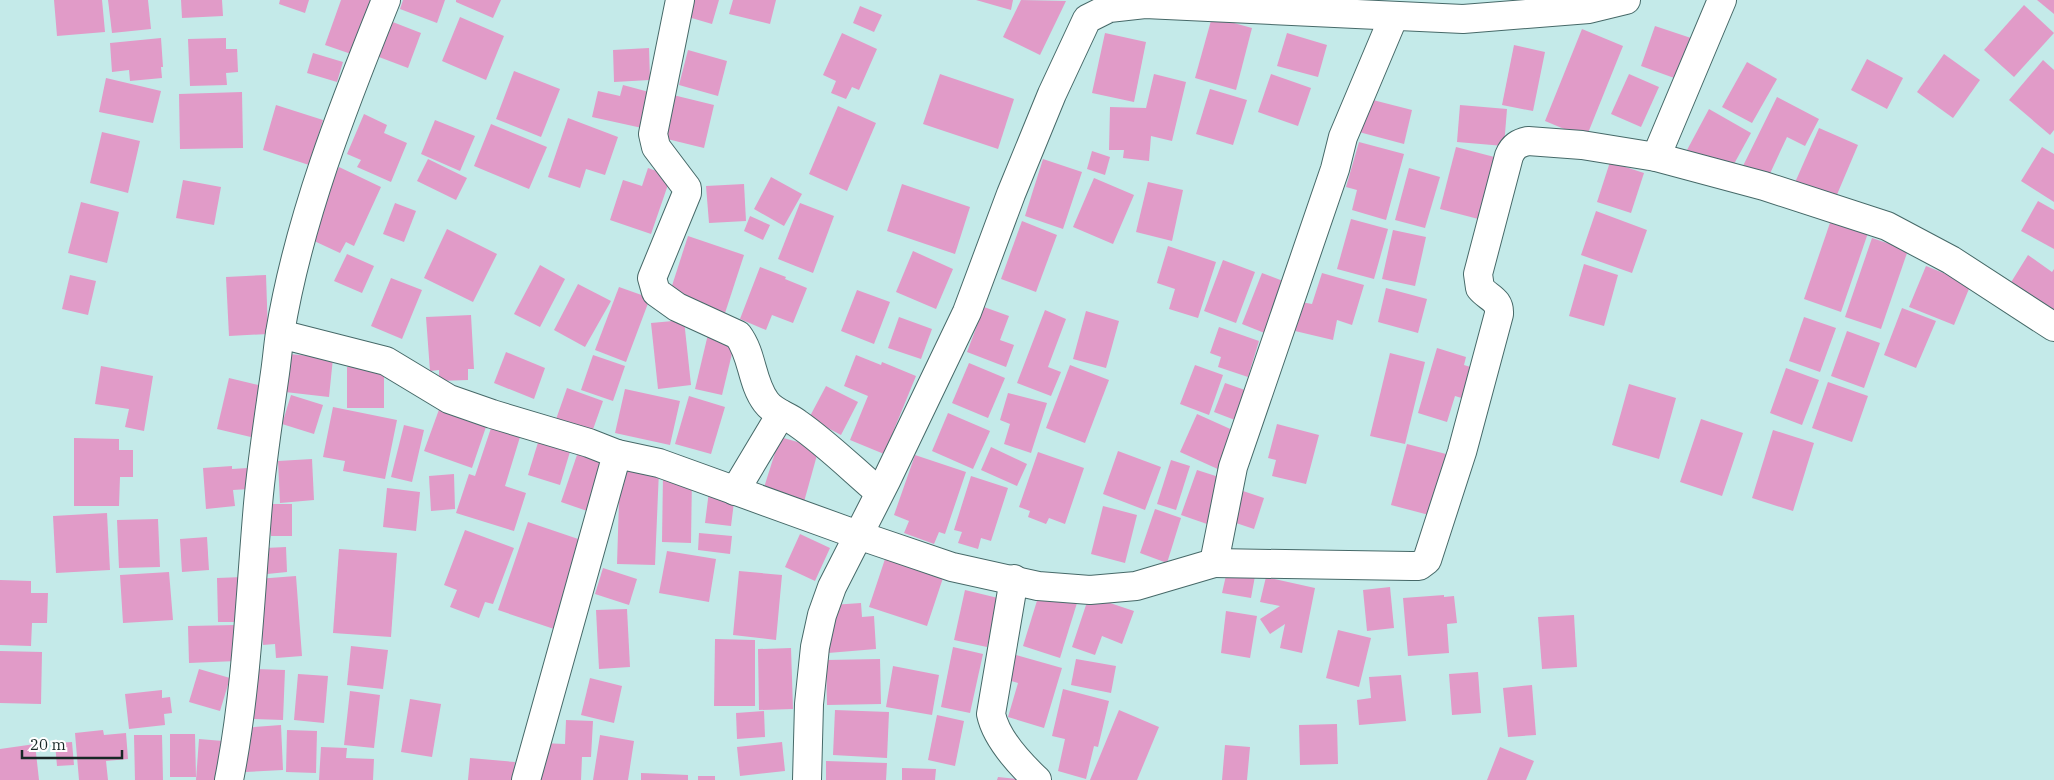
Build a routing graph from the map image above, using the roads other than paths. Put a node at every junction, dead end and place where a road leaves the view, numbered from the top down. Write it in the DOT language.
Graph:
graph roads {
  1 [pos="386,0"];
  2 [pos="680,0"];
  3 [pos="1626,0"];
  4 [pos="1722,0"];
  5 [pos="1106,4"];
  6 [pos="1394,16"];
  7 [pos="1656,157"];
  8 [pos="2054,327"];
  9 [pos="280,334"];
  10 [pos="782,414"];
  11 [pos="617,454"];
  12 [pos="735,491"];
  13 [pos="879,492"];
  14 [pos="858,535"];
  15 [pos="1214,563"];
  16 [pos="1014,579"];
  17 [pos="229,780"];
  18 [pos="526,780"];
  19 [pos="807,780"];
  20 [pos="1037,780"];
  1 -- 9 [label="street"];
  2 -- 10 [label="street"];
  3 -- 6 [label="street"];
  4 -- 7 [label="street"];
  5 -- 6 [label="street"];
  5 -- 13 [label="street"];
  6 -- 15 [label="street"];
  7 -- 8 [label="street"];
  7 -- 15 [label="street"];
  9 -- 11 [label="street"];
  9 -- 17 [label="street"];
  10 -- 12 [label="street"];
  10 -- 13 [label="street"];
  11 -- 12 [label="street"];
  11 -- 18 [label="street"];
  12 -- 14 [label="street"];
  13 -- 14 [label="street"];
  14 -- 16 [label="street"];
  14 -- 19 [label="street"];
  15 -- 16 [label="street"];
  16 -- 20 [label="street"];
}
